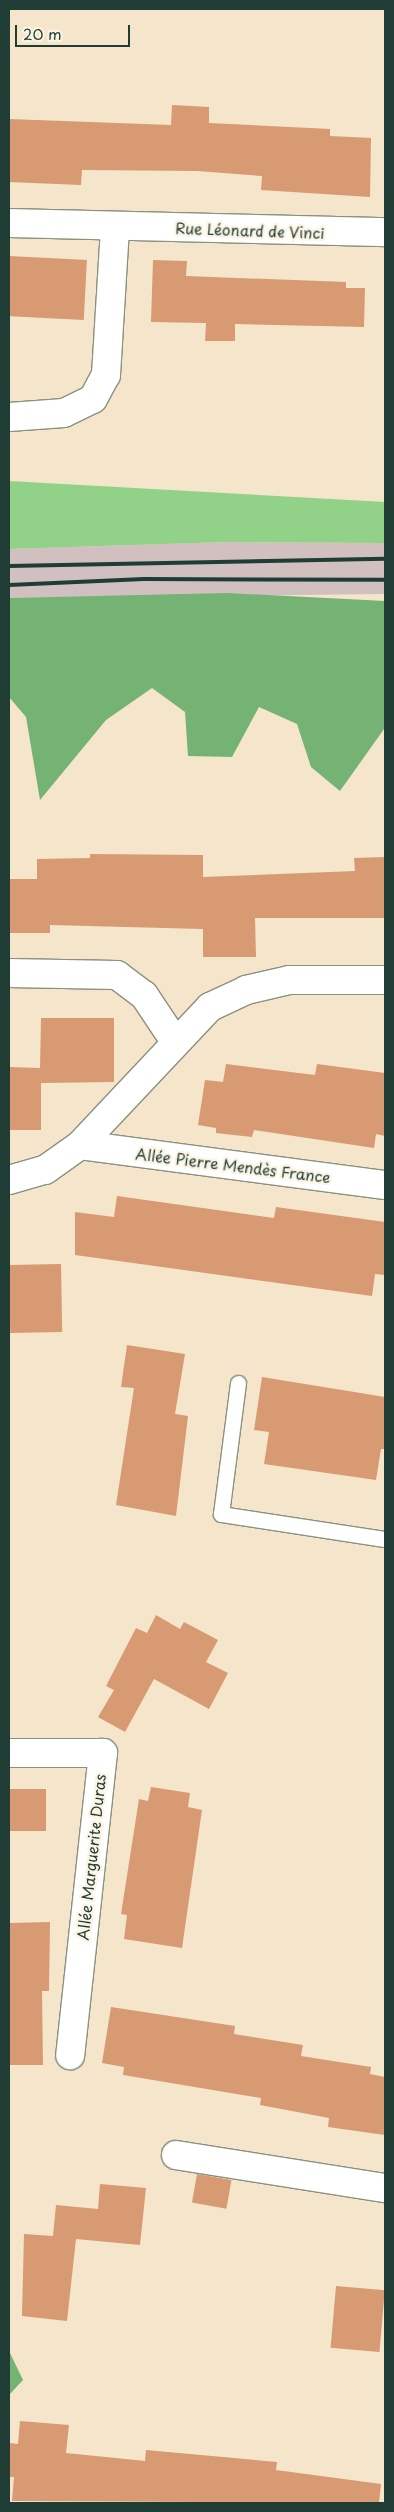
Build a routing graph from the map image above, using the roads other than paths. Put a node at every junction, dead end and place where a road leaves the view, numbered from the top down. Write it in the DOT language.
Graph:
graph roads {
  1 [pos="9,223"];
  2 [pos="115,227"];
  3 [pos="385,232"];
  4 [pos="9,417"];
  5 [pos="9,973"];
  6 [pos="385,980"];
  7 [pos="174,1040"];
  8 [pos="80,1145"];
  9 [pos="9,1180"];
  10 [pos="385,1185"];
  11 [pos="238,1383"];
  12 [pos="385,1539"];
  13 [pos="9,1753"];
  14 [pos="70,2055"];
  15 [pos="176,2155"];
  16 [pos="385,2188"];
  1 -- 2 [label="street, Rue Léonard de Vinci"];
  2 -- 3 [label="street, Rue Léonard de Vinci"];
  2 -- 4 [label="street"];
  5 -- 7 [label="street"];
  6 -- 7 [label="street"];
  7 -- 8 [label="street"];
  8 -- 9 [label="street"];
  8 -- 10 [label="street, Allée Pierre Mendès France"];
  11 -- 12 [label="lane"];
  13 -- 14 [label="street, Allée Marguerite Duras"];
  15 -- 16 [label="street"];
}
